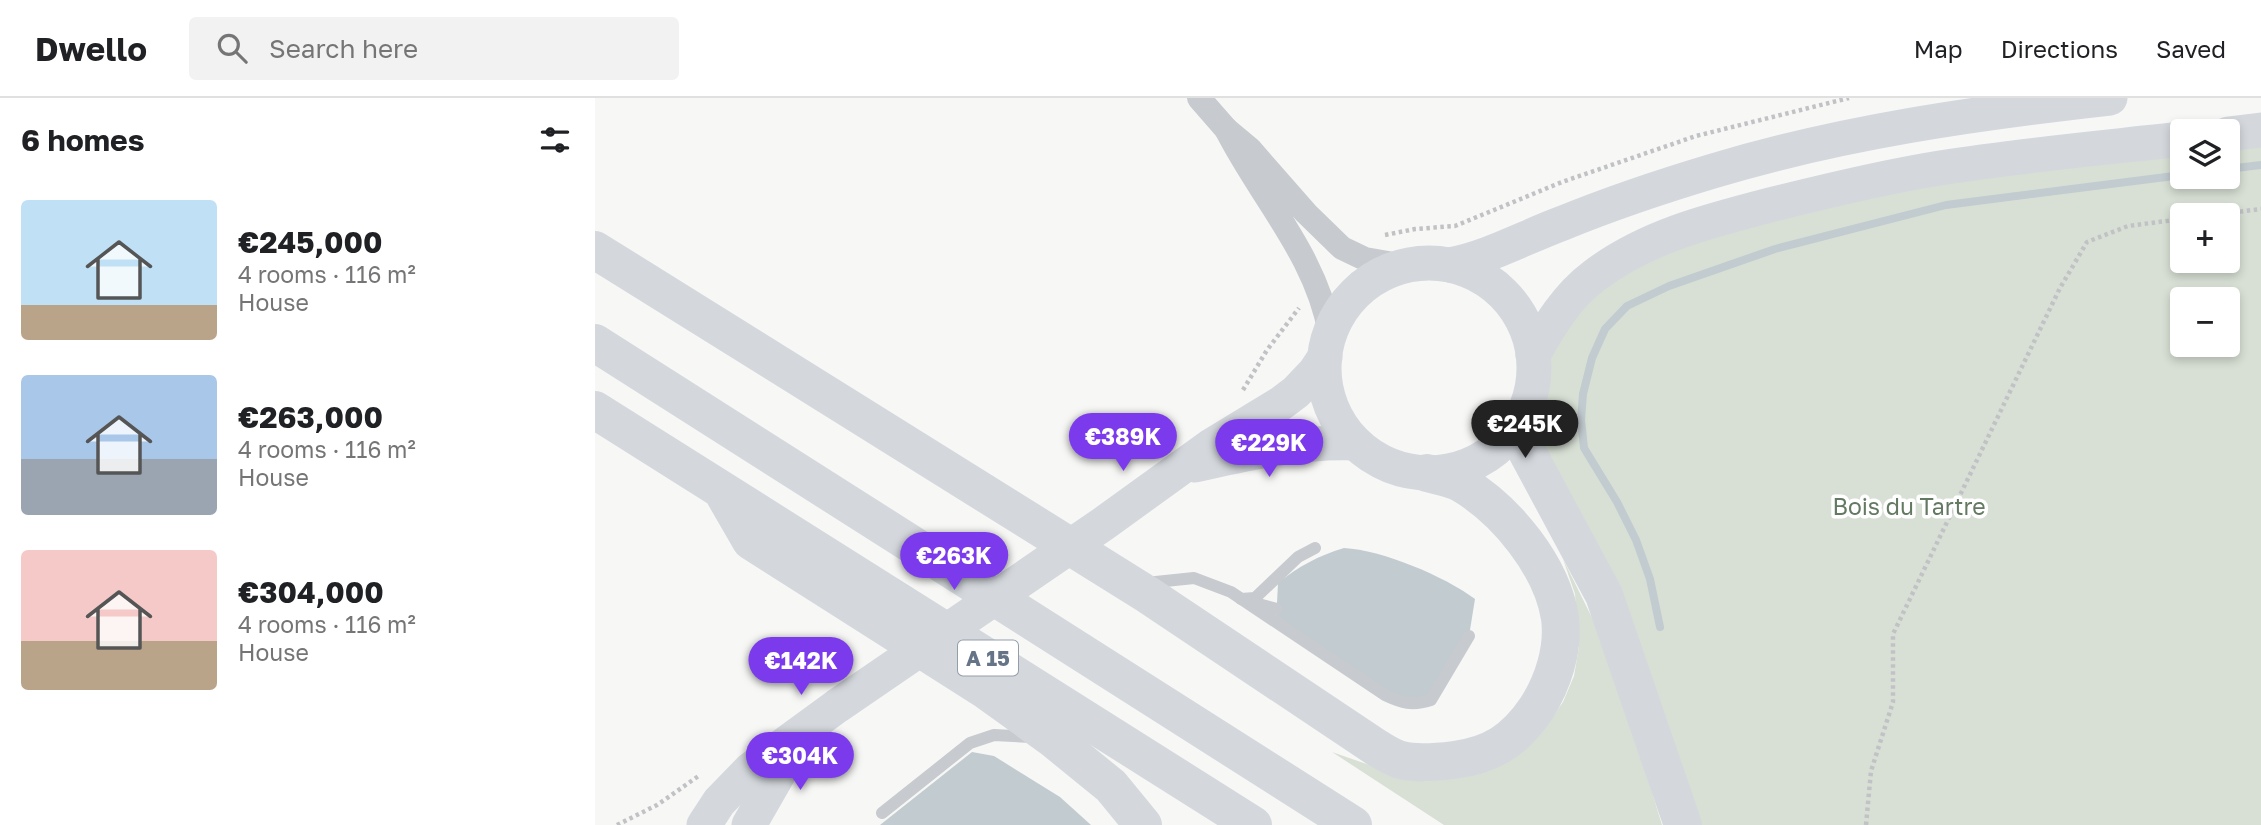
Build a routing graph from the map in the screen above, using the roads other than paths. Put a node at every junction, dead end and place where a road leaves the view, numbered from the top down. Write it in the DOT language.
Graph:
graph roads {
  1 [pos="1199,98"];
  2 [pos="2110,98"];
  3 [pos="1226,129"];
  4 [pos="2261,130"];
  5 [pos="2240,133"];
  6 [pos="2170,140"];
  7 [pos="595,250"];
  8 [pos="1449,265"];
  9 [pos="1405,267"];
  10 [pos="595,343"];
  11 [pos="1327,345"];
  12 [pos="1533,355"];
  13 [pos="595,410"];
  14 [pos="1521,419"];
  15 [pos="1355,443"];
  16 [pos="1178,469"];
  17 [pos="1427,473"];
  18 [pos="723,492"];
  19 [pos="1069,546"];
  20 [pos="1315,548"];
  21 [pos="1129,583"];
  22 [pos="1241,599"];
  23 [pos="1277,609"];
  24 [pos="1469,636"];
  25 [pos="801,734"];
  26 [pos="1052,738"];
  27 [pos="882,813"];
  28 [pos="703,825"];
  29 [pos="749,825"];
  30 [pos="1143,825"];
  31 [pos="1253,825"];
  32 [pos="1353,825"];
  33 [pos="1683,825"];
  1 -- 3 [label="street"];
  2 -- 8 [label="main road"];
  3 -- 9 [label="street"];
  3 -- 11 [label="street"];
  4 -- 5 [label="main road"];
  6 -- 12 [label="main road"];
  7 -- 19 [label="highway"];
  8 -- 9 [label="main road"];
  8 -- 12 [label="main road"];
  9 -- 11 [label="main road"];
  10 -- 32 [label="highway, A 15"];
  11 -- 15 [label="main road"];
  11 -- 16 [label="main road"];
  12 -- 14 [label="main road"];
  13 -- 18 [label="highway, A 15"];
  14 -- 17 [label="main road"];
  14 -- 33 [label="highway"];
  15 -- 16 [label="main road"];
  15 -- 17 [label="main road"];
  16 -- 19 [label="main road"];
  17 -- 21 [label="highway"];
  18 -- 26 [label="highway"];
  18 -- 31 [label="highway, A 15"];
  19 -- 21 [label="highway"];
  19 -- 25 [label="main road"];
  20 -- 22 [label="lane"];
  21 -- 22 [label="lane"];
  22 -- 23 [label="lane"];
  22 -- 24 [label="lane"];
  25 -- 28 [label="main road"];
  25 -- 29 [label="main road"];
  26 -- 27 [label="lane"];
  26 -- 30 [label="highway"];
}
